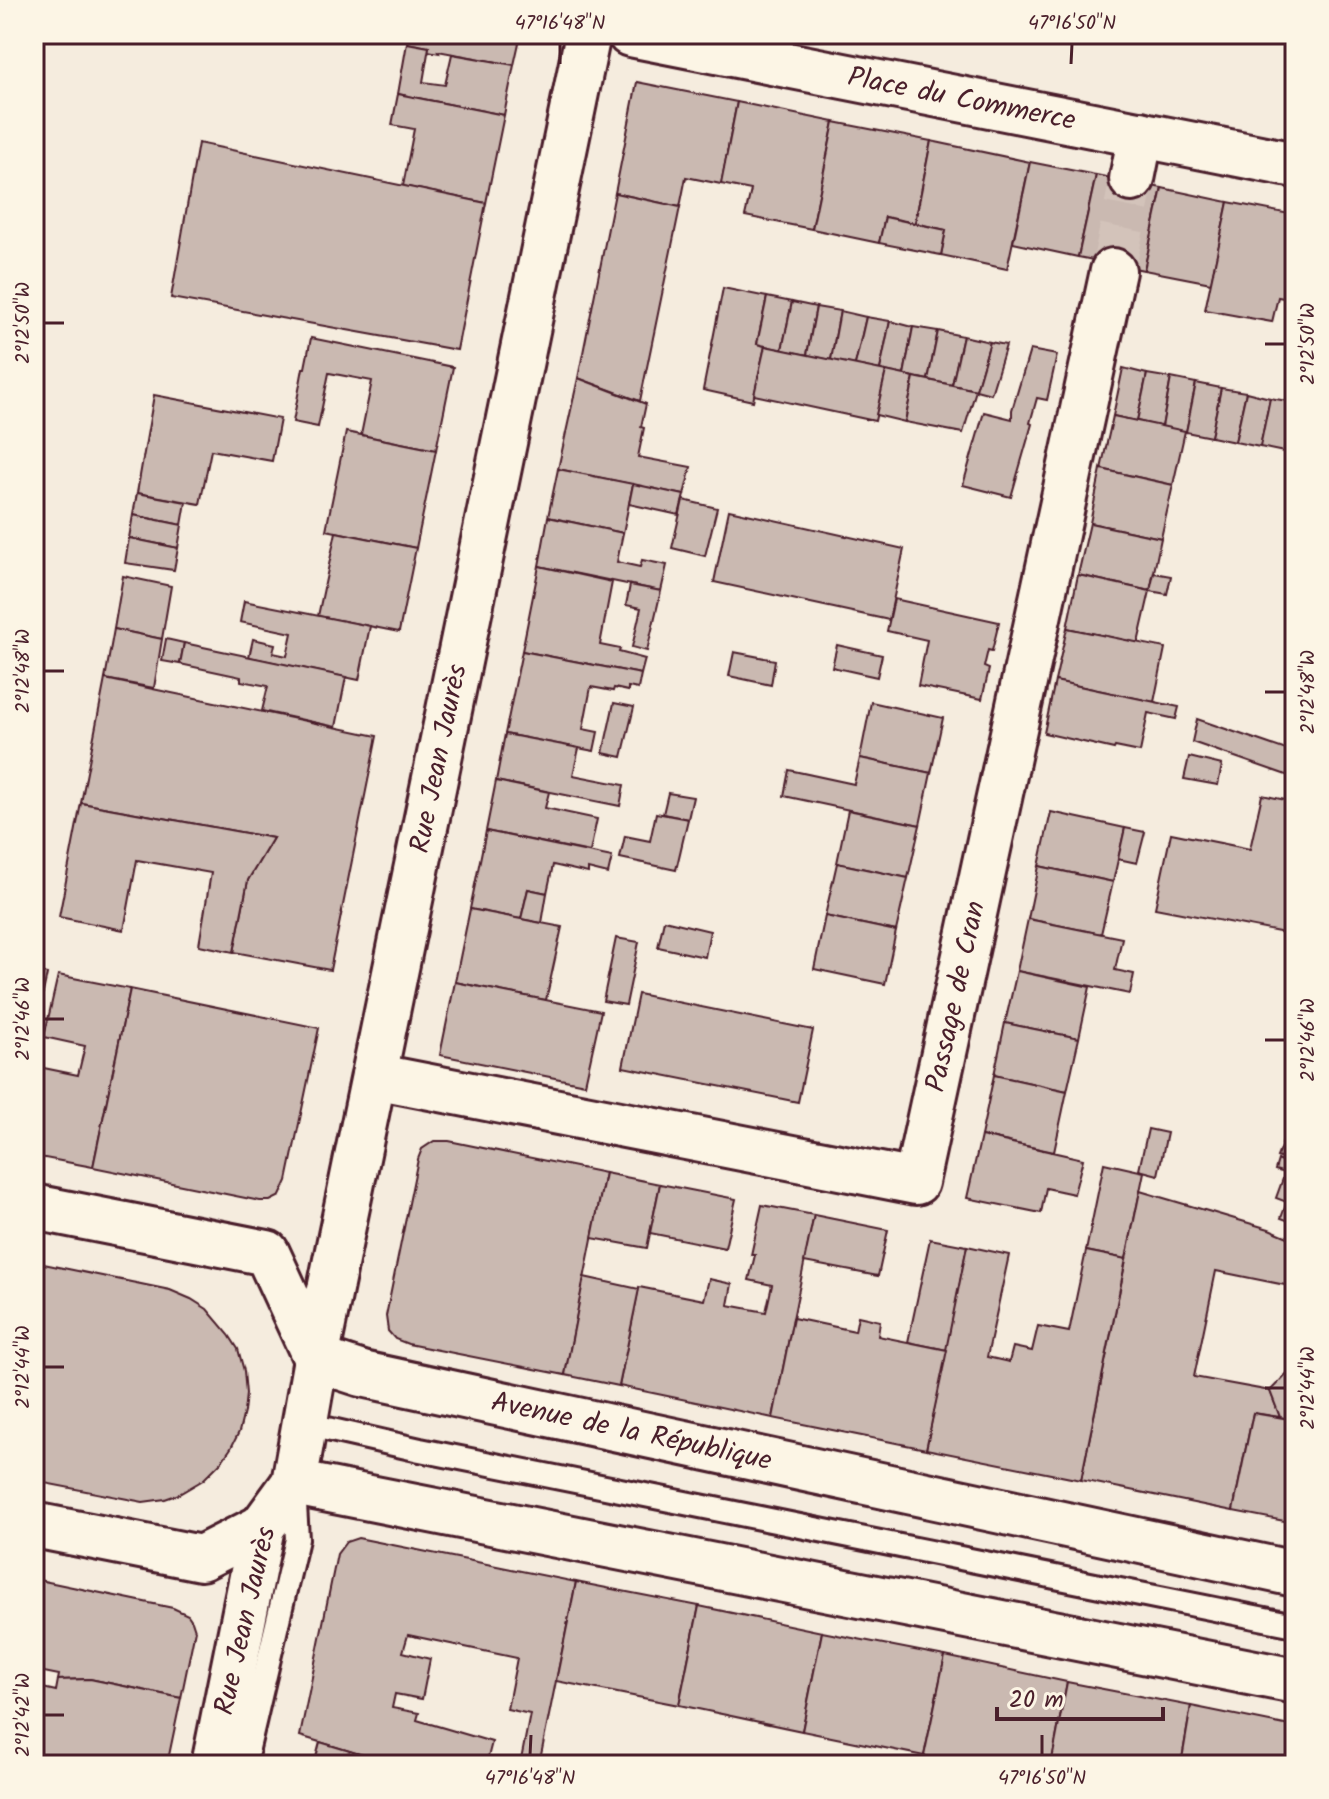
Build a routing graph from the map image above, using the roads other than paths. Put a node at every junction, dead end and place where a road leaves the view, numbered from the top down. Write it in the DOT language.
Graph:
graph roads {
  1 [pos="588,34"];
  2 [pos="630,34"];
  3 [pos="1141,134"];
  4 [pos="1295,165"];
  5 [pos="1132,179"];
  6 [pos="1113,271"];
  7 [pos="374,1076"];
  8 [pos="34,1207"];
  9 [pos="316,1359"];
  10 [pos="305,1424"];
  11 [pos="294,1483"];
  12 [pos="34,1525"];
  13 [pos="262,1527"];
  14 [pos="1295,1574"];
  15 [pos="1295,1625"];
  16 [pos="1295,1681"];
  17 [pos="214,1765"];
  18 [pos="244,1765"];
  1 -- 7 [label="street, Rue Jean Jaurès"];
  2 -- 3 [label="street, Place du Commerce"];
  3 -- 4 [label="street, Place du Commerce"];
  3 -- 5 [label="street"];
  6 -- 7 [label="street, Passage de Cran"];
  7 -- 9 [label="street, Rue Jean Jaurès"];
  8 -- 9 [label="street"];
  9 -- 10 [label="street, Rue Jean Jaurès"];
  9 -- 14 [label="street, Avenue de la République"];
  10 -- 11 [label="street, Rue Jean Jaurès"];
  10 -- 15 [label="lane, Avenue de la République"];
  11 -- 13 [label="street, Rue Jean Jaurès"];
  11 -- 16 [label="street"];
  11 -- 18 [label="lane, Rue Jean Jaurès"];
  12 -- 13 [label="street"];
  13 -- 17 [label="street, Rue Jean Jaurès"];
}
